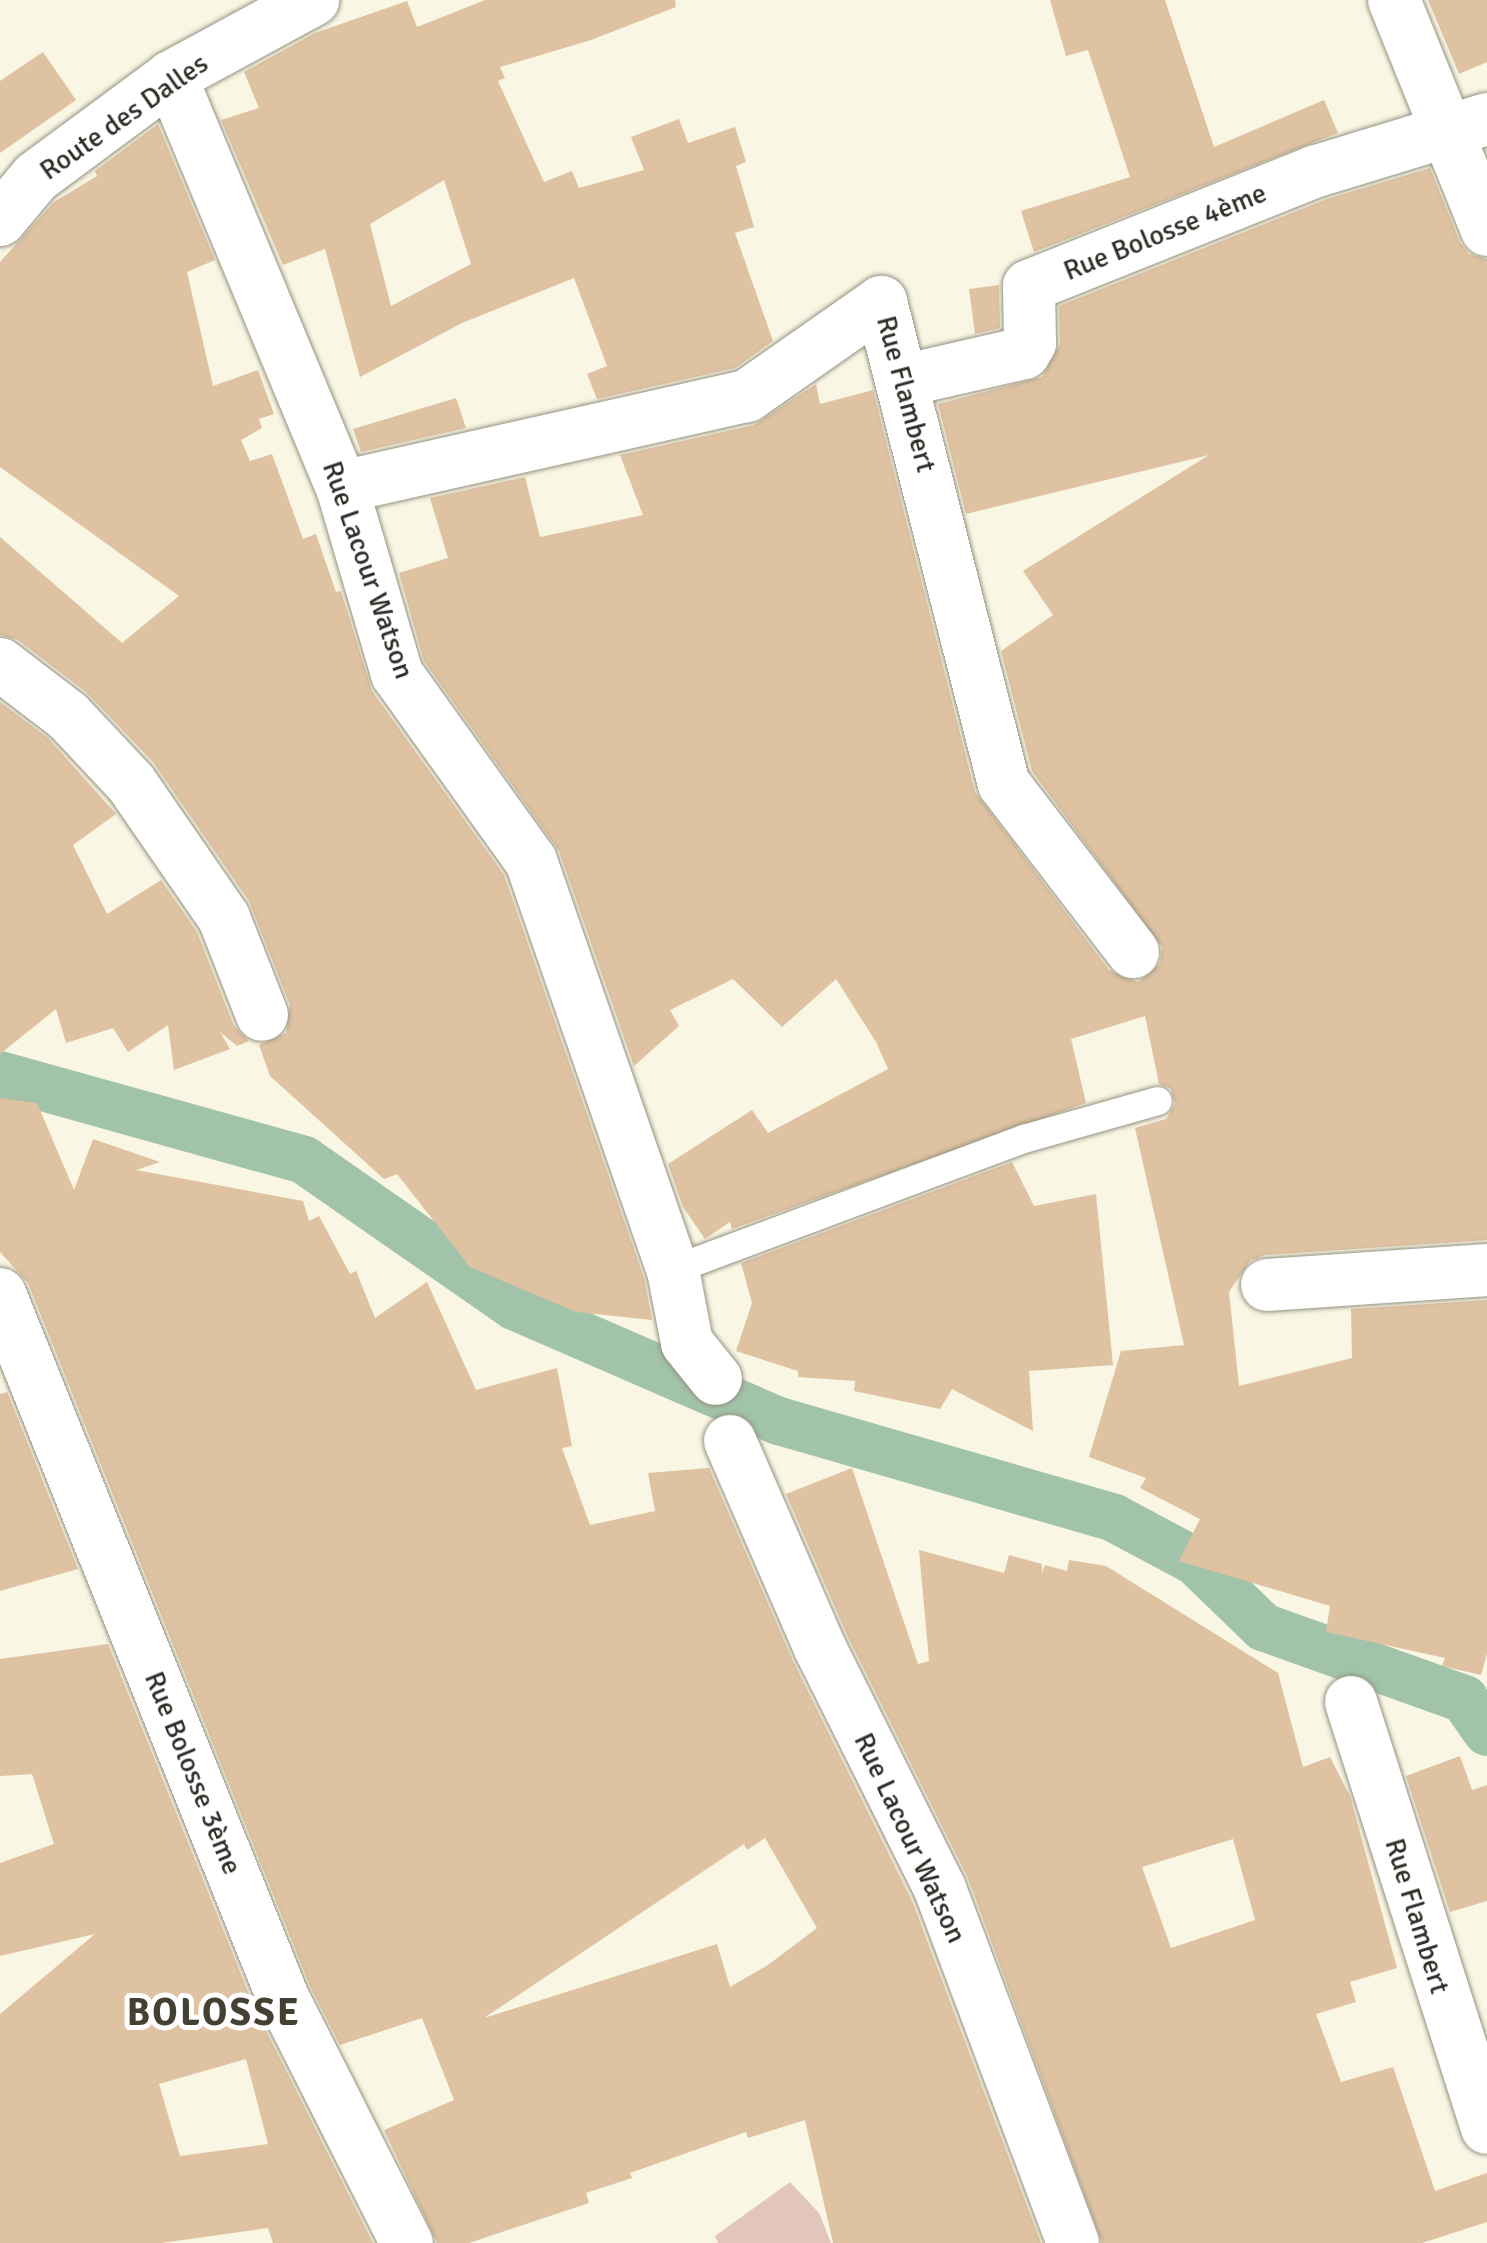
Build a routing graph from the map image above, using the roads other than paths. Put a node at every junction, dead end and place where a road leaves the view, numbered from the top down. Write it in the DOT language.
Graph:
graph roads {
  1 [pos="313,0"];
  2 [pos="1394,0"];
  3 [pos="171,76"];
  4 [pos="1469,127"];
  5 [pos="0,220"];
  6 [pos="1487,230"];
  7 [pos="902,381"];
  8 [pos="342,486"];
  9 [pos="0,664"];
  10 [pos="1133,952"];
  11 [pos="262,1015"];
  12 [pos="1158,1101"];
  13 [pos="673,1270"];
  14 [pos="1487,1270"];
  15 [pos="1268,1285"];
  16 [pos="0,1294"];
  17 [pos="716,1379"];
  18 [pos="730,1440"];
  19 [pos="1351,1702"];
  20 [pos="1487,2128"];
  21 [pos="407,2243"];
  22 [pos="1073,2243"];
  1 -- 3 [label="street, Route des Dalles"];
  2 -- 4 [label="street"];
  3 -- 5 [label="street, Route des Dalles"];
  3 -- 8 [label="street, Rue Lacour Watson"];
  4 -- 6 [label="street"];
  4 -- 7 [label="street, Rue Bolosse 4ème"];
  7 -- 8 [label="street, Rue Flambert"];
  7 -- 10 [label="street, Rue Flambert"];
  8 -- 13 [label="street, Rue Lacour Watson"];
  9 -- 11 [label="street"];
  12 -- 13 [label="lane"];
  13 -- 17 [label="street, Rue Lacour Watson"];
  14 -- 15 [label="street"];
  16 -- 21 [label="street, Rue Bolosse 3ème"];
  18 -- 22 [label="street, Rue Lacour Watson"];
  19 -- 20 [label="street, Rue Flambert"];
}
